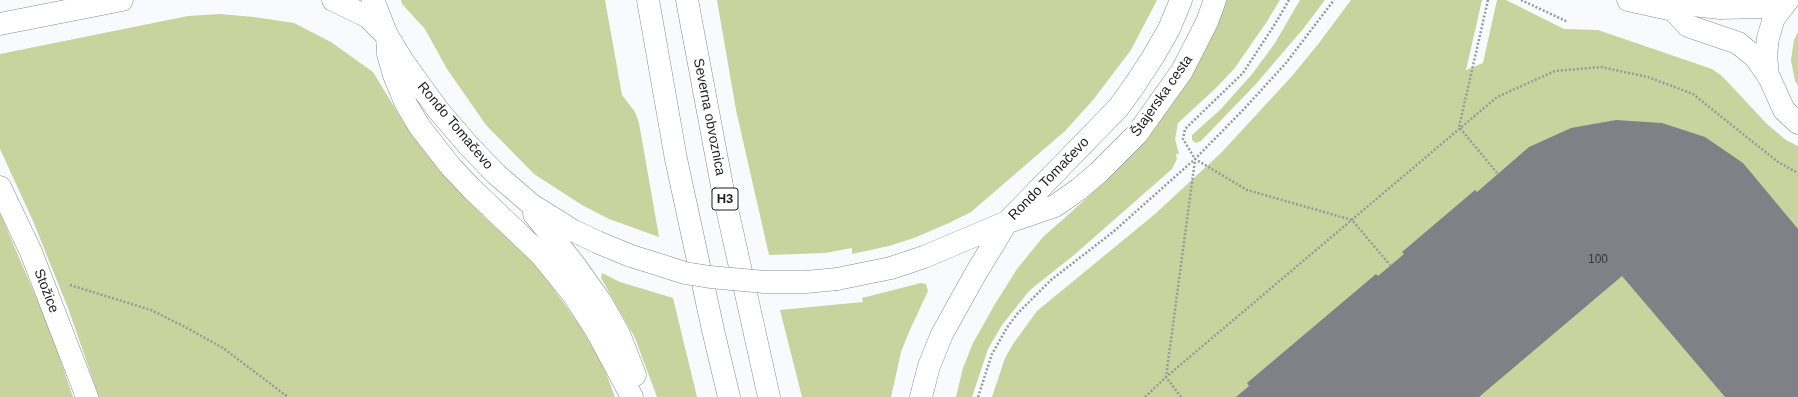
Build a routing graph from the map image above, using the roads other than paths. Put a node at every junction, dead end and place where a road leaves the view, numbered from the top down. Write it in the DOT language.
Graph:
graph roads {
  1 [pos="122,0"];
  2 [pos="333,0"];
  3 [pos="373,0"];
  4 [pos="648,0"];
  5 [pos="687,0"];
  6 [pos="1181,0"];
  7 [pos="1215,0"];
  8 [pos="1628,0"];
  9 [pos="1788,0"];
  10 [pos="1673,10"];
  11 [pos="0,24"];
  12 [pos="387,35"];
  13 [pos="1768,77"];
  14 [pos="1798,123"];
  15 [pos="0,187"];
  16 [pos="520,196"];
  17 [pos="1007,222"];
  18 [pos="87,397"];
  19 [pos="632,397"];
  20 [pos="643,397"];
  21 [pos="729,397"];
  22 [pos="769,397"];
  23 [pos="921,397"];
  1 -- 11 [label="main road"];
  2 -- 12 [label="main road"];
  3 -- 12 [label="main road, Rondo Tomačevo"];
  4 -- 21 [label="main road"];
  5 -- 22 [label="main road, Severna obvoznica / H3"];
  6 -- 17 [label="main road, Rondo Tomačevo"];
  7 -- 17 [label="main road, Štajerska cesta"];
  8 -- 10 [label="main road"];
  9 -- 10 [label="main road"];
  9 -- 13 [label="main road"];
  10 -- 13 [label="main road"];
  12 -- 16 [label="main road, Rondo Tomačevo"];
  12 -- 19 [label="main road"];
  13 -- 14 [label="main road"];
  15 -- 18 [label="main road, Stožice"];
  16 -- 17 [label="main road, Rondo Tomačevo, bridge"];
  16 -- 20 [label="main road"];
  17 -- 23 [label="main road"];
}
